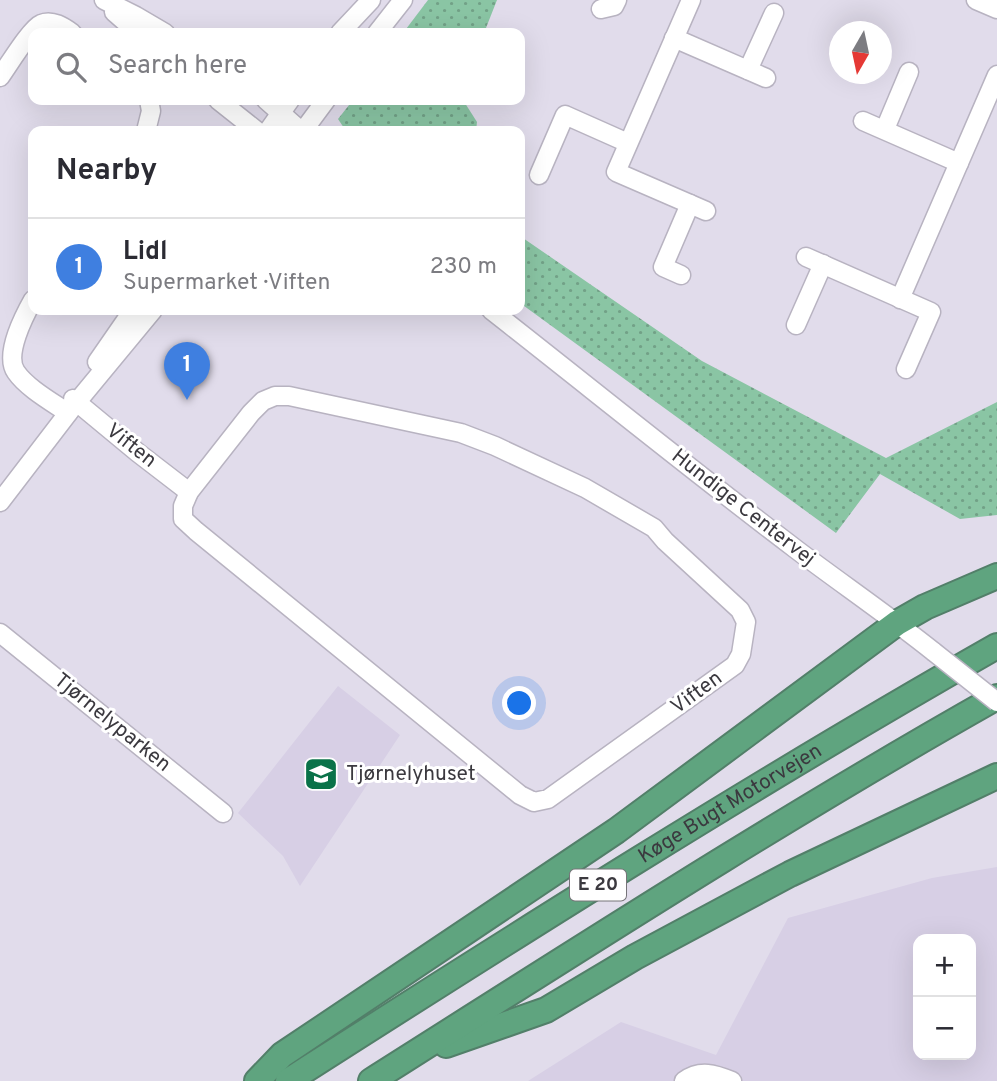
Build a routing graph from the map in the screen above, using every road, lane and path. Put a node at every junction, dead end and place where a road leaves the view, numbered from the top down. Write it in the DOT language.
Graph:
graph roads {
  1 [pos="103,0"];
  2 [pos="371,0"];
  3 [pos="403,0"];
  4 [pos="691,0"];
  5 [pos="976,0"];
  6 [pos="997,9"];
  7 [pos="774,13"];
  8 [pos="36,28"];
  9 [pos="64,28"];
  10 [pos="133,28"];
  11 [pos="156,28"];
  12 [pos="345,28"];
  13 [pos="381,28"];
  14 [pos="28,38"];
  15 [pos="674,38"];
  16 [pos="748,70"];
  17 [pos="909,72"];
  18 [pos="997,75"];
  19 [pos="0,77"];
  20 [pos="766,78"];
  21 [pos="992,101"];
  22 [pos="150,105"];
  23 [pos="224,105"];
  24 [pos="322,105"];
  25 [pos="286,106"];
  26 [pos="863,121"];
  27 [pos="147,126"];
  28 [pos="251,126"];
  29 [pos="272,126"];
  30 [pos="299,126"];
  31 [pos="306,126"];
  32 [pos="885,129"];
  33 [pos="628,143"];
  34 [pos="959,163"];
  35 [pos="539,175"];
  36 [pos="681,275"];
  37 [pos="900,299"];
  38 [pos="28,309"];
  39 [pos="129,315"];
  40 [pos="149,315"];
  41 [pos="497,315"];
  42 [pos="796,325"];
  43 [pos="906,369"];
  44 [pos="73,405"];
  45 [pos="189,492"];
  46 [pos="0,502"];
  47 [pos="997,576"];
  48 [pos="897,623"];
  49 [pos="0,633"];
  50 [pos="997,646"];
  51 [pos="997,697"];
  52 [pos="997,702"];
  53 [pos="997,776"];
  54 [pos="223,813"];
  55 [pos="409,1057"];
  56 [pos="689,1078"];
  57 [pos="257,1081"];
  58 [pos="288,1081"];
  59 [pos="371,1081"];
  60 [pos="732,1081"];
  1 -- 10 [label="street"];
  1 -- 11 [label="street"];
  2 -- 12 [label="street"];
  3 -- 13 [label="street"];
  4 -- 15 [label="street"];
  5 -- 6 [label="street"];
  7 -- 16 [label="street"];
  8 -- 9 [label="street"];
  14 -- 19 [label="street"];
  15 -- 16 [label="street"];
  15 -- 33 [label="street"];
  16 -- 20 [label="street"];
  17 -- 32 [label="street"];
  18 -- 21 [label="street"];
  21 -- 34 [label="street"];
  22 -- 27 [label="street"];
  23 -- 28 [label="street"];
  24 -- 31 [label="street"];
  25 -- 29 [label="street"];
  25 -- 30 [label="street"];
  26 -- 32 [label="street"];
  32 -- 34 [label="street"];
  33 -- 35 [label="street"];
  33 -- 36 [label="street"];
  34 -- 37 [label="street"];
  37 -- 42 [label="street"];
  37 -- 43 [label="street"];
  38 -- 44 [label="street, Viften"];
  39 -- 44 [label="street"];
  40 -- 44 [label="street"];
  41 -- 48 [label="street, Hundige Centervej"];
  44 -- 45 [label="street, Viften"];
  44 -- 46 [label="street"];
  45 -- 45 [label="street, Viften"];
  47 -- 48 [label="highway"];
  48 -- 52 [label="street, Hundige Centervej, bridge"];
  48 -- 57 [label="highway"];
  49 -- 54 [label="street, Tjørnelyparken"];
  50 -- 58 [label="highway, Køge Bugt Motorvejen / E 20"];
  51 -- 55 [label="highway, Køge Bugt Motorvejen / E 20"];
  53 -- 55 [label="highway"];
  55 -- 59 [label="highway, Køge Bugt Motorvejen / E 20"];
  56 -- 60 [label="street"];
}
